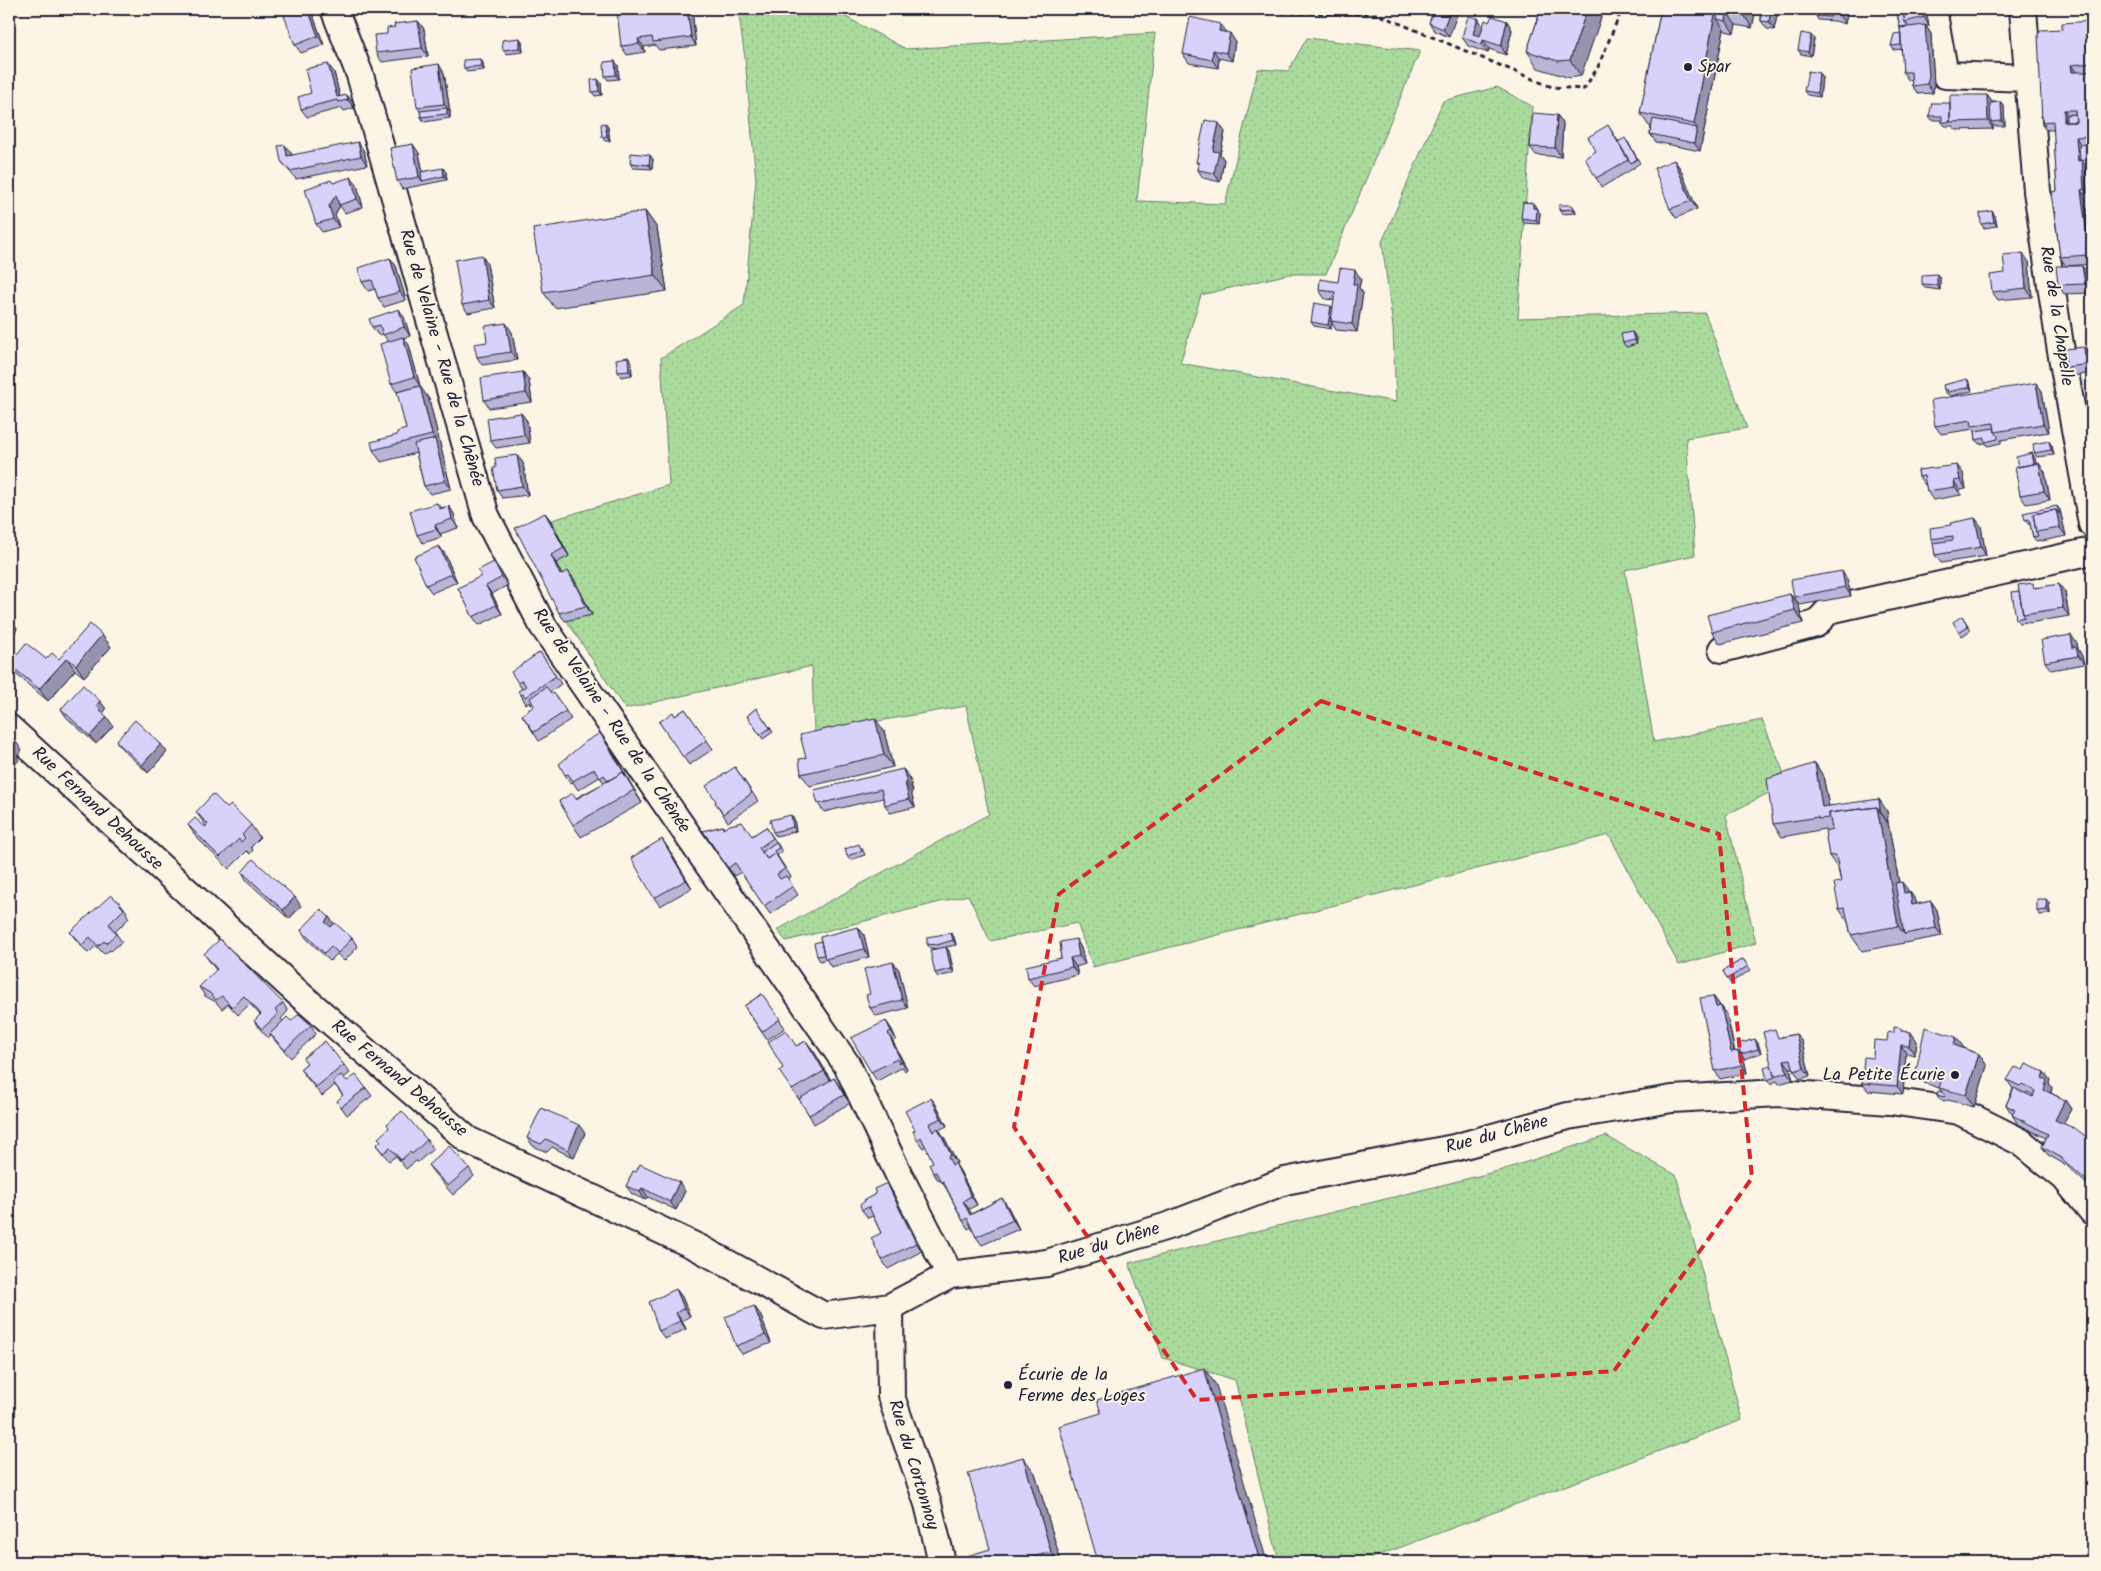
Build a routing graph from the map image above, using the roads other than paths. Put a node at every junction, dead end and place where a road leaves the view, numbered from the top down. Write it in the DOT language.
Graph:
graph roads {
  1 [pos="334,9"];
  2 [pos="1933,9"];
  3 [pos="2023,9"];
  4 [pos="2028,78"];
  5 [pos="2092,524"];
  6 [pos="2092,551"];
  7 [pos="1722,649"];
  8 [pos="9,728"];
  9 [pos="2092,1211"];
  10 [pos="950,1275"];
  11 [pos="890,1307"];
  12 [pos="942,1562"];
  1 -- 10 [label="street, Rue de Velaine - Rue de la Chênée"];
  2 -- 4 [label="street"];
  3 -- 4 [label="street, Rue de la Chapelle"];
  4 -- 5 [label="street, Rue de la Chapelle"];
  6 -- 7 [label="street"];
  8 -- 11 [label="street, Rue Fernand Dehousse"];
  9 -- 10 [label="street, Rue du Chêne"];
  10 -- 11 [label="street, Rue du Chêne"];
  11 -- 12 [label="street, Rue du Cortonnoy"];
}
